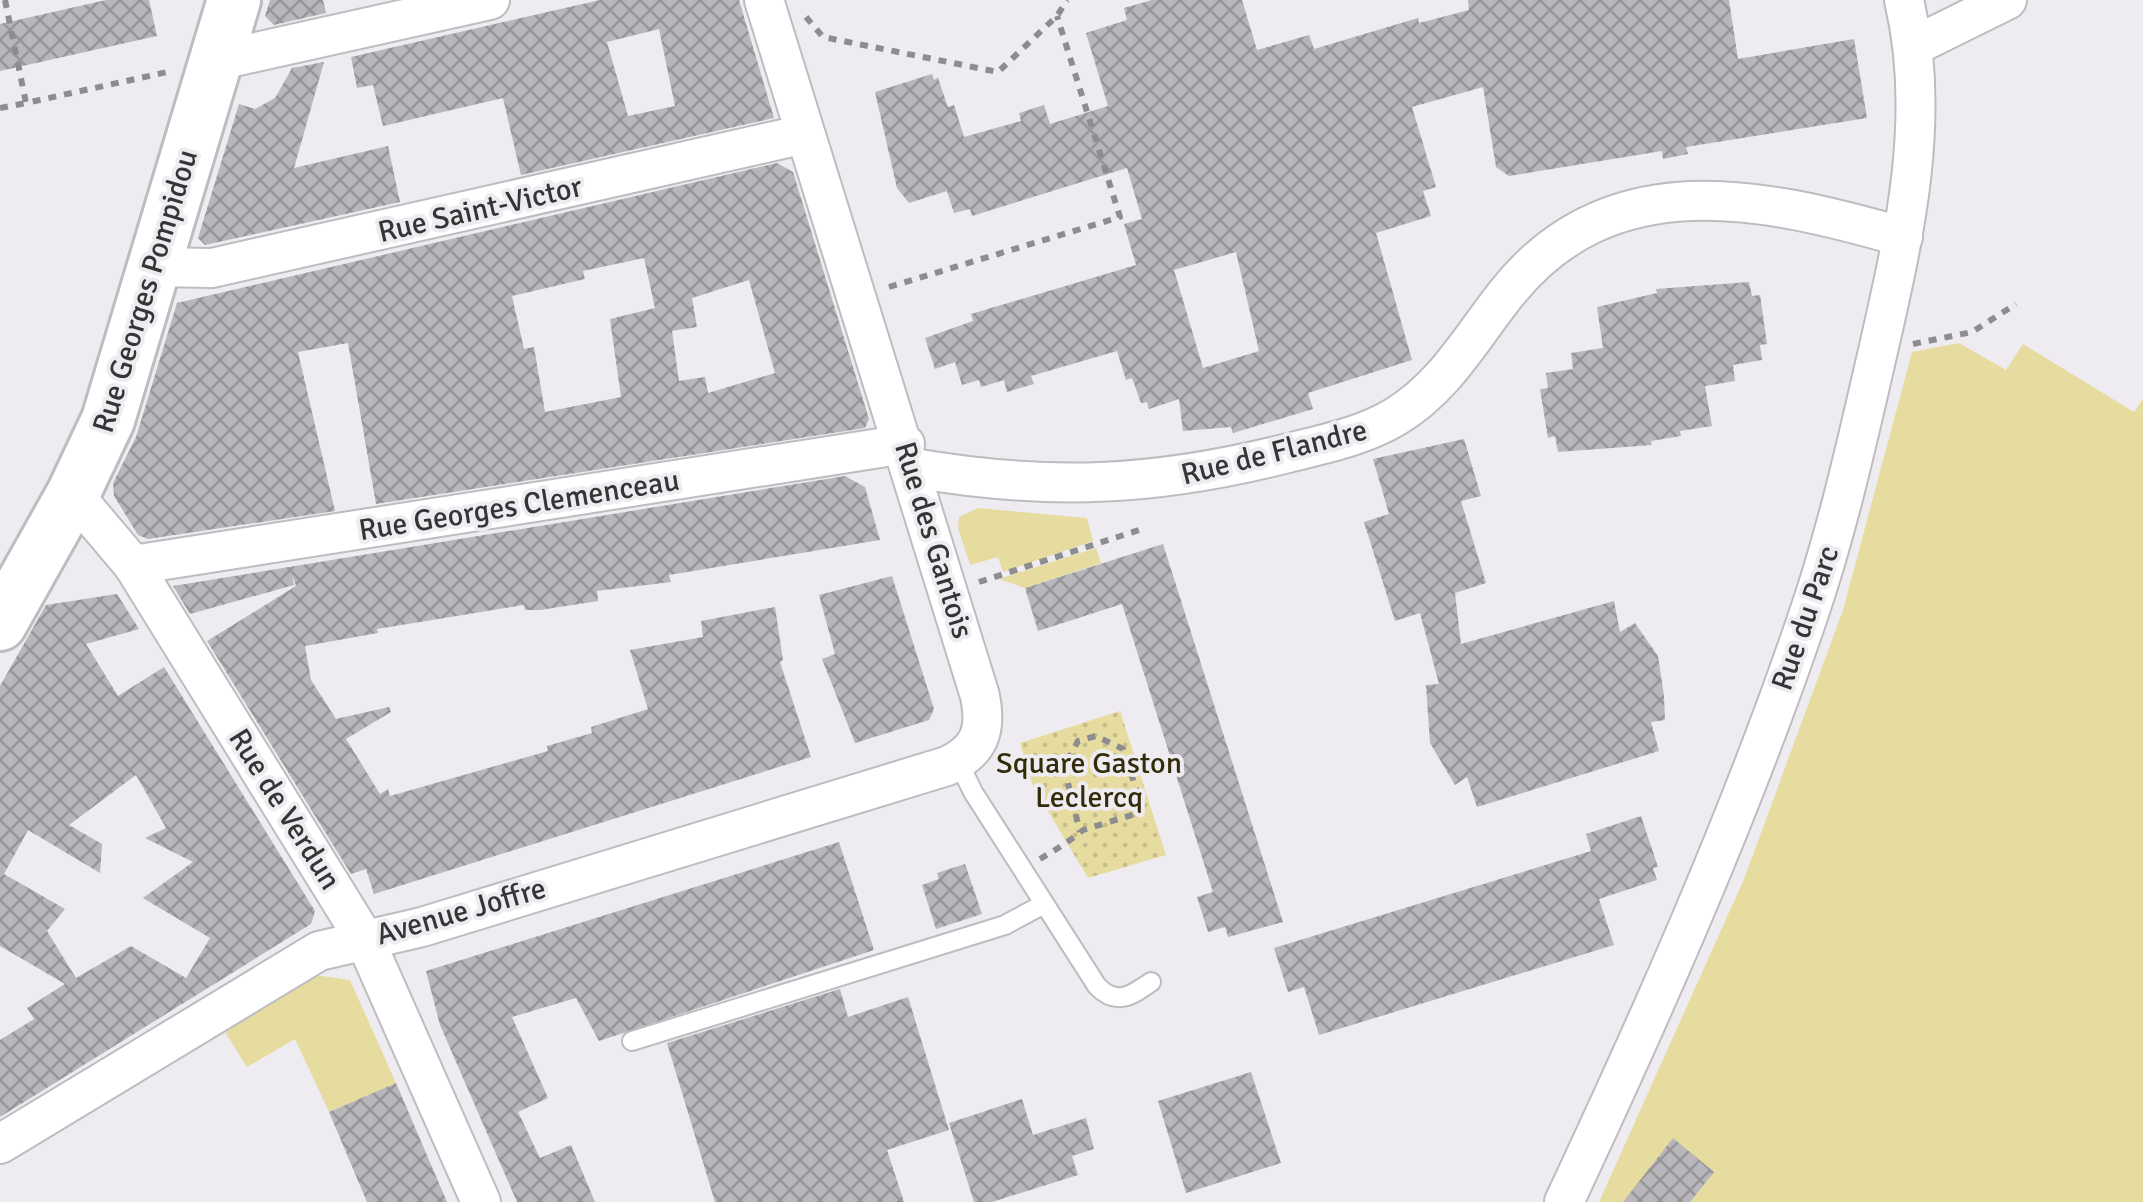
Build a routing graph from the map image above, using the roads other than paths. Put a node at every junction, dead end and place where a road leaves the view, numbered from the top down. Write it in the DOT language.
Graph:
graph roads {
  1 [pos="234,0"];
  2 [pos="490,0"];
  3 [pos="764,0"];
  4 [pos="1904,0"];
  5 [pos="2006,0"];
  6 [pos="1914,46"];
  7 [pos="216,62"];
  8 [pos="805,134"];
  9 [pos="1904,237"];
  10 [pos="154,267"];
  11 [pos="909,456"];
  12 [pos="73,494"];
  13 [pos="133,565"];
  14 [pos="0,624"];
  15 [pos="958,760"];
  16 [pos="1044,904"];
  17 [pos="365,940"];
  18 [pos="1151,982"];
  19 [pos="632,1040"];
  20 [pos="0,1144"];
  21 [pos="481,1202"];
  22 [pos="1564,1202"];
  1 -- 7 [label="street, Rue Georges Pompidou"];
  2 -- 7 [label="street"];
  3 -- 8 [label="street, Rue des Gantois"];
  4 -- 6 [label="street, Rue du Parc"];
  5 -- 6 [label="street"];
  6 -- 9 [label="street, Rue du Parc"];
  7 -- 10 [label="street, Rue Georges Pompidou"];
  8 -- 10 [label="street, Rue Saint-Victor"];
  8 -- 11 [label="street, Rue des Gantois"];
  9 -- 11 [label="street, Rue de Flandre"];
  9 -- 22 [label="street, Rue du Parc"];
  10 -- 12 [label="street, Rue Georges Pompidou"];
  11 -- 13 [label="street, Rue Georges Clemenceau"];
  11 -- 15 [label="street, Rue des Gantois"];
  12 -- 13 [label="street, Rue de Verdun"];
  12 -- 14 [label="street, Rue Georges Pompidou"];
  13 -- 17 [label="street, Rue de Verdun"];
  15 -- 16 [label="lane"];
  15 -- 17 [label="street, Avenue Joffre"];
  16 -- 18 [label="lane"];
  16 -- 19 [label="lane"];
  17 -- 20 [label="street, Avenue Joffre"];
  17 -- 21 [label="street, Rue de Verdun"];
}
